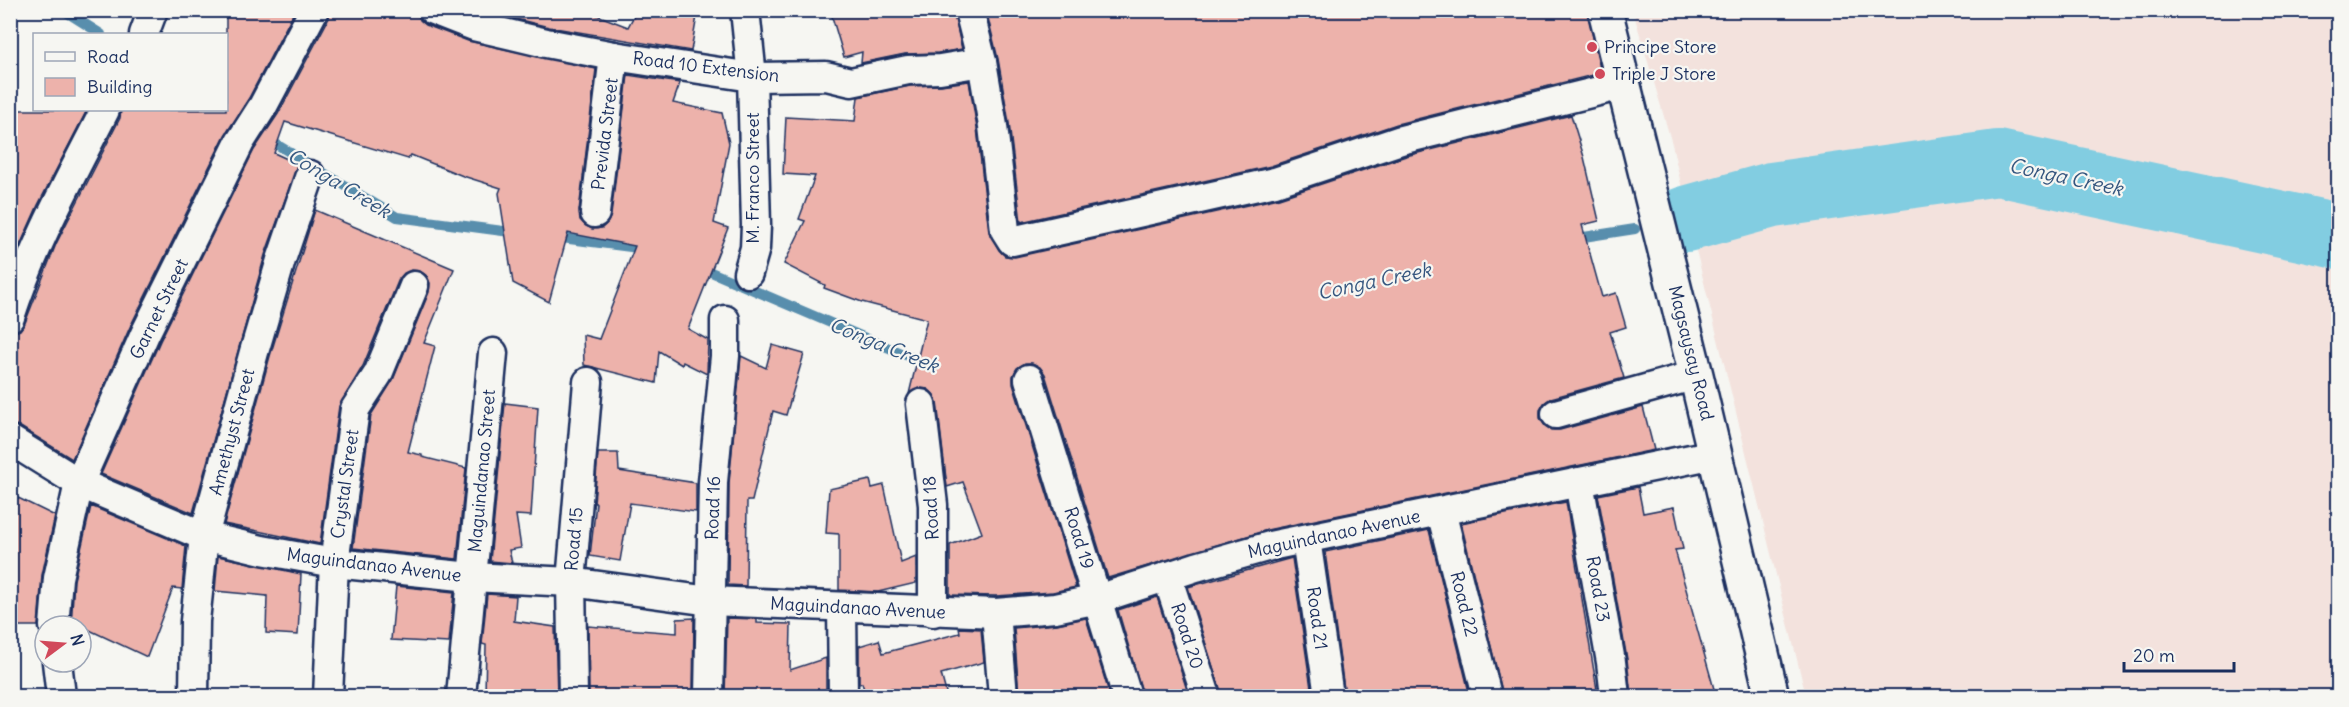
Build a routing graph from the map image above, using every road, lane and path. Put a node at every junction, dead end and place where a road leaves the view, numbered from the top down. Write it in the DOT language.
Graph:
graph roads {
  1 [pos="153,10"];
  2 [pos="314,10"];
  3 [pos="433,10"];
  4 [pos="745,10"];
  5 [pos="969,10"];
  6 [pos="1605,10"];
  7 [pos="144,33"];
  8 [pos="614,56"];
  9 [pos="982,62"];
  10 [pos="752,77"];
  11 [pos="1623,85"];
  12 [pos="104,111"];
  13 [pos="310,175"];
  14 [pos="595,213"];
  15 [pos="748,273"];
  16 [pos="414,286"];
  17 [pos="10,317"];
  18 [pos="725,320"];
  19 [pos="493,353"];
  20 [pos="1696,375"];
  21 [pos="1029,379"];
  22 [pos="588,382"];
  23 [pos="921,404"];
  24 [pos="1556,414"];
  25 [pos="10,440"];
  26 [pos="1715,454"];
  27 [pos="1579,482"];
  28 [pos="80,483"];
  29 [pos="1441,512"];
  30 [pos="204,536"];
  31 [pos="1306,539"];
  32 [pos="334,563"];
  33 [pos="1167,576"];
  34 [pos="471,577"];
  35 [pos="571,582"];
  36 [pos="1098,599"];
  37 [pos="711,601"];
  38 [pos="842,607"];
  39 [pos="933,612"];
  40 [pos="996,613"];
  41 [pos="55,614"];
  42 [pos="58,674"];
  43 [pos="61,696"];
  44 [pos="194,696"];
  45 [pos="328,696"];
  46 [pos="461,696"];
  47 [pos="573,696"];
  48 [pos="709,696"];
  49 [pos="843,696"];
  50 [pos="1003,696"];
  51 [pos="1127,696"];
  52 [pos="1206,696"];
  53 [pos="1329,696"];
  54 [pos="1487,696"];
  55 [pos="1615,696"];
  56 [pos="1772,696"];
  1 -- 7 [label="street"];
  2 -- 28 [label="street, Garnet Street"];
  3 -- 8 [label="street, Road 10 Extension"];
  4 -- 10 [label="street, M. Franco Street"];
  5 -- 9 [label="street"];
  6 -- 11 [label="street, Magsaysay Road"];
  8 -- 10 [label="street, Road 10 Extension"];
  8 -- 14 [label="street, Previda Street"];
  9 -- 10 [label="street, Road 10 Extension"];
  9 -- 11 [label="street"];
  10 -- 15 [label="street, M. Franco Street"];
  11 -- 20 [label="street, Magsaysay Road"];
  12 -- 17 [label="street"];
  13 -- 30 [label="street, Amethyst Street"];
  16 -- 32 [label="street, Crystal Street"];
  18 -- 37 [label="street, Road 16"];
  19 -- 34 [label="street, Maguindanao Street"];
  20 -- 24 [label="street"];
  20 -- 26 [label="street, Magsaysay Road"];
  21 -- 36 [label="street, Road 19"];
  22 -- 35 [label="street, Road 15"];
  23 -- 39 [label="street, Road 18"];
  25 -- 28 [label="street, Maguindanao Avenue"];
  26 -- 27 [label="street, Maguindanao Avenue"];
  26 -- 56 [label="street, Magsaysay Road"];
  27 -- 29 [label="street, Maguindanao Avenue"];
  27 -- 55 [label="street, Road 23"];
  28 -- 30 [label="street, Maguindanao Avenue"];
  28 -- 41 [label="street, Garnet Street"];
  29 -- 31 [label="street, Maguindanao Avenue"];
  29 -- 54 [label="street, Road 22"];
  30 -- 32 [label="street, Maguindanao Avenue"];
  30 -- 44 [label="street, Amethyst Street"];
  31 -- 33 [label="street, Maguindanao Avenue"];
  31 -- 53 [label="street, Road 21"];
  32 -- 34 [label="street, Maguindanao Avenue"];
  32 -- 45 [label="street, Crystal Street"];
  33 -- 36 [label="street, Maguindanao Avenue"];
  33 -- 52 [label="street, Road 20"];
  34 -- 35 [label="street, Maguindanao Avenue"];
  34 -- 46 [label="street, Maguindanao Street"];
  35 -- 37 [label="street, Maguindanao Avenue"];
  35 -- 47 [label="street, Road 15"];
  36 -- 40 [label="street, Maguindanao Avenue"];
  36 -- 51 [label="street, Road 19"];
  37 -- 38 [label="street, Maguindanao Avenue"];
  37 -- 48 [label="street, Road 16"];
  38 -- 39 [label="street, Maguindanao Avenue"];
  38 -- 49 [label="street"];
  39 -- 40 [label="street, Maguindanao Avenue"];
  40 -- 50 [label="street"];
  42 -- 43 [label="street"];
}
